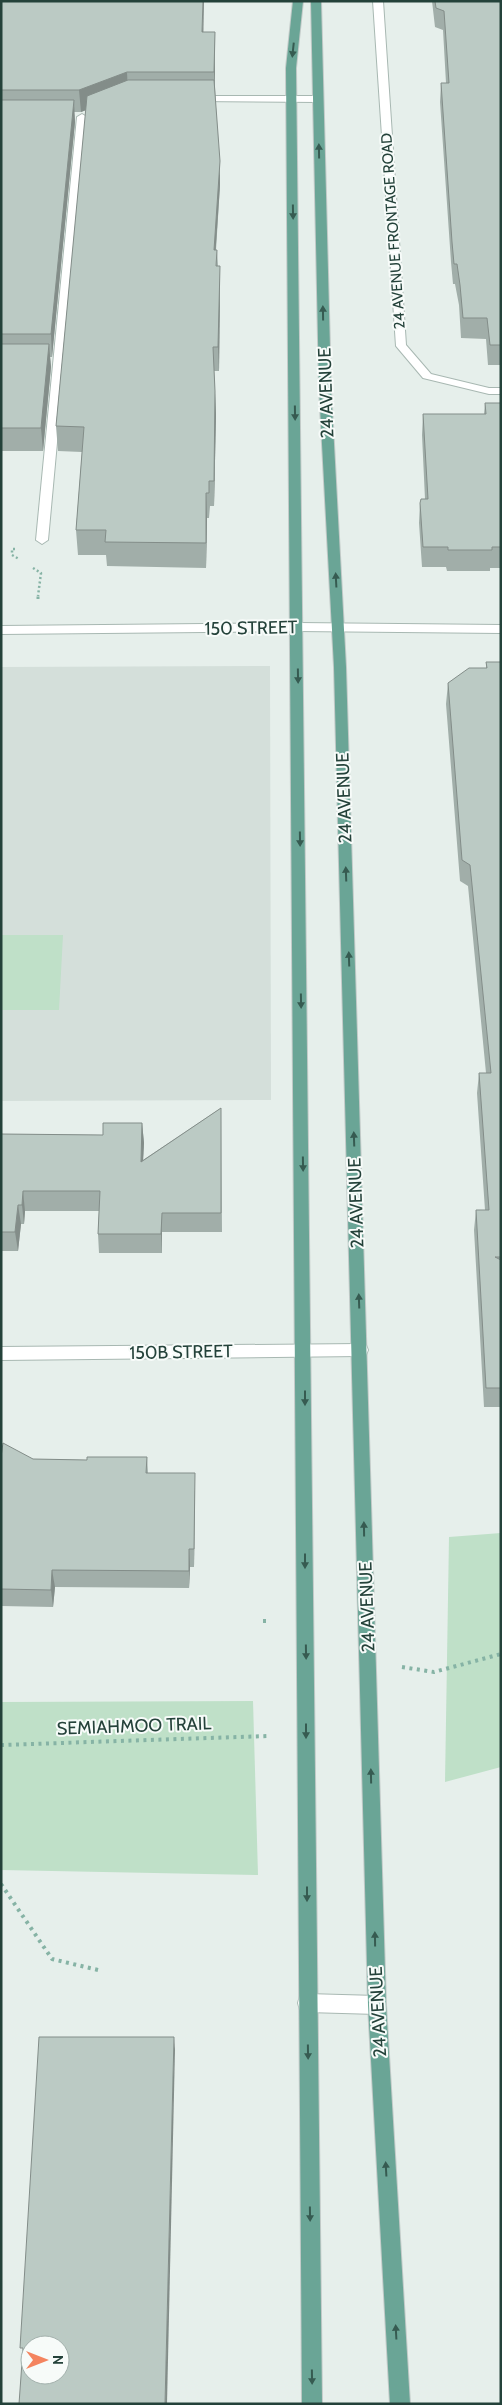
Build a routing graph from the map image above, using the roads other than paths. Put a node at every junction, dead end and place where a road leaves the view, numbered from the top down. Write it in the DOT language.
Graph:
graph roads {
  1 [pos="298,1"];
  2 [pos="316,1"];
  3 [pos="378,1"];
  4 [pos="184,99"];
  5 [pos="292,99"];
  6 [pos="318,99"];
  7 [pos="82,116"];
  8 [pos="501,391"];
  9 [pos="42,540"];
  10 [pos="298,628"];
  11 [pos="339,629"];
  12 [pos="1,630"];
  13 [pos="501,630"];
  14 [pos="304,1350"];
  15 [pos="360,1350"];
  16 [pos="1,1354"];
  17 [pos="307,2003"];
  18 [pos="377,2005"];
  19 [pos="312,2404"];
  20 [pos="400,2404"];
  1 -- 5 [label="main road, 24 AVENUE, one-way"];
  2 -- 6 [label="main road, 24 AVENUE"];
  3 -- 8 [label="street, 24 AVENUE FRONTAGE ROAD"];
  4 -- 5 [label="street"];
  5 -- 6 [label="street"];
  5 -- 10 [label="main road, 24 AVENUE, one-way"];
  11 -- 6 [label="main road, 24 AVENUE, one-way"];
  7 -- 9 [label="street"];
  10 -- 11 [label="street, 150 STREET"];
  10 -- 12 [label="street, 150 STREET"];
  10 -- 14 [label="main road, 24 AVENUE, one-way"];
  11 -- 13 [label="street, 150 STREET"];
  15 -- 11 [label="main road, 24 AVENUE, one-way"];
  14 -- 15 [label="street, 150B STREET"];
  14 -- 16 [label="street, 150B STREET"];
  14 -- 17 [label="main road, 24 AVENUE, one-way"];
  18 -- 15 [label="main road, 24 AVENUE, one-way"];
  17 -- 18 [label="street"];
  17 -- 19 [label="main road, 24 AVENUE, one-way"];
  20 -- 18 [label="main road, 24 AVENUE, one-way"];
}
